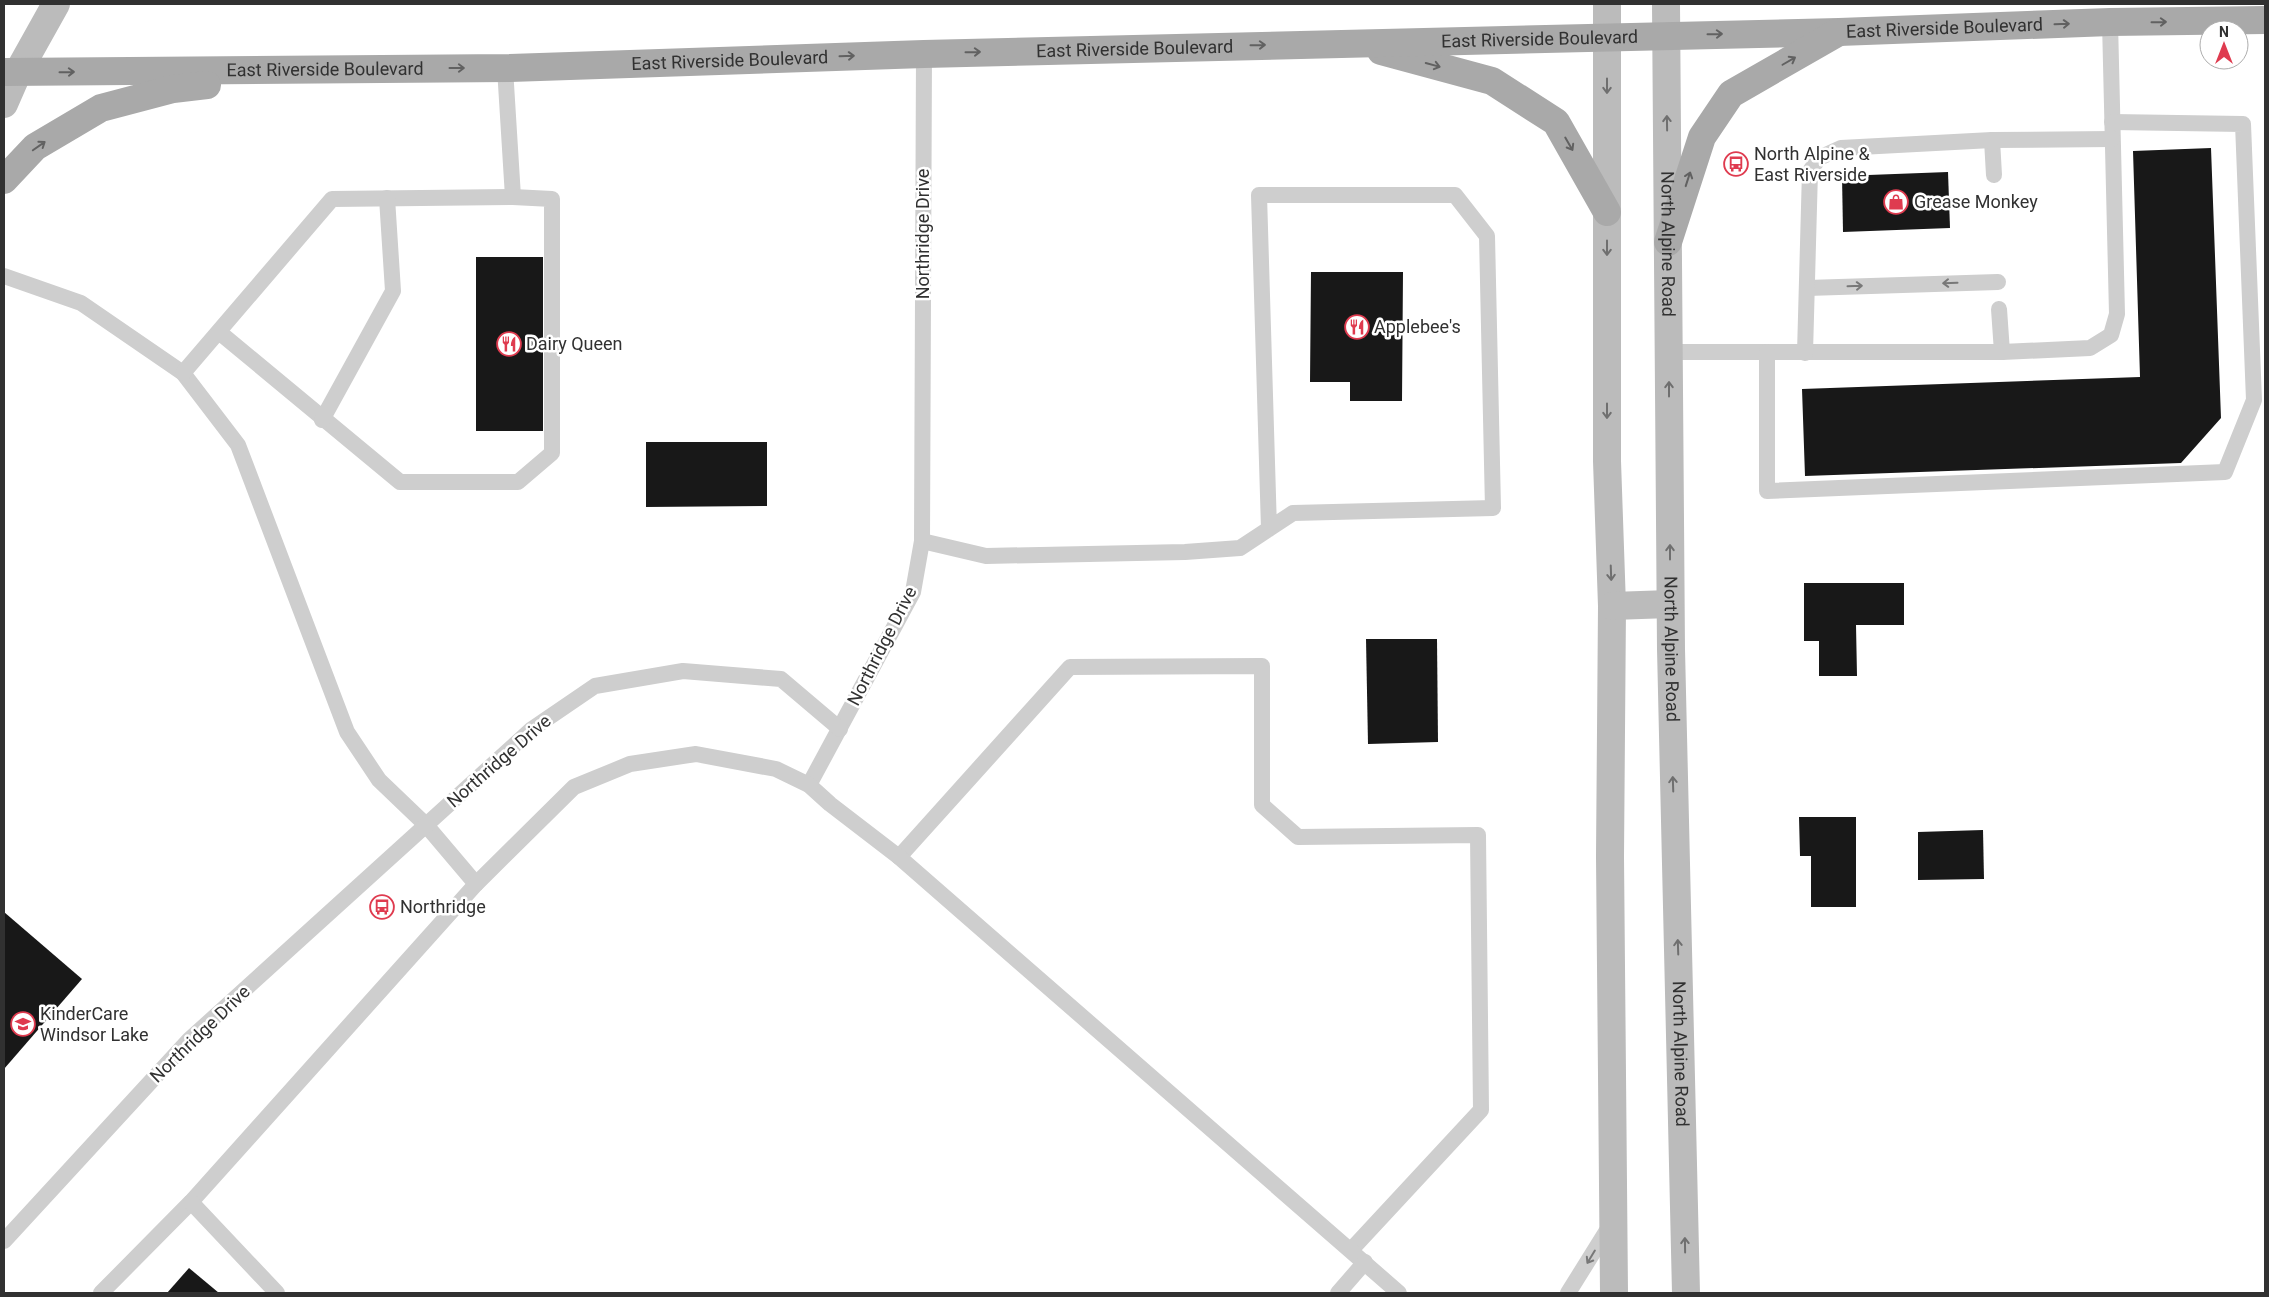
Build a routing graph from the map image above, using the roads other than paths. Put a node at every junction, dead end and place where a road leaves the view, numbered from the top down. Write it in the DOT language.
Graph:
graph roads {
  1 [pos="56,4"];
  2 [pos="1607,4"];
  3 [pos="1666,4"];
  4 [pos="2265,20"];
  5 [pos="2110,22"];
  6 [pos="1839,32"];
  7 [pos="1666,36"];
  8 [pos="1607,37"];
  9 [pos="1353,43"];
  10 [pos="924,54"];
  11 [pos="505,68"];
  12 [pos="319,69"];
  13 [pos="11,72"];
  14 [pos="4,104"];
  15 [pos="2112,130"];
  16 [pos="1992,140"];
  17 [pos="1994,175"];
  18 [pos="4,180"];
  19 [pos="513,197"];
  20 [pos="387,198"];
  21 [pos="1607,212"];
  22 [pos="1668,242"];
  23 [pos="4,276"];
  24 [pos="1998,282"];
  25 [pos="1807,288"];
  26 [pos="1999,309"];
  27 [pos="218,332"];
  28 [pos="1669,352"];
  29 [pos="1767,352"];
  30 [pos="2002,352"];
  31 [pos="1805,353"];
  32 [pos="183,373"];
  33 [pos="322,420"];
  34 [pos="1269,530"];
  35 [pos="922,541"];
  36 [pos="1670,604"];
  37 [pos="1612,606"];
  38 [pos="840,729"];
  39 [pos="809,785"];
  40 [pos="426,826"];
  41 [pos="899,857"];
  42 [pos="476,884"];
  43 [pos="191,1202"];
  44 [pos="1614,1220"];
  45 [pos="4,1241"];
  46 [pos="1351,1250"];
  47 [pos="1365,1262"];
  48 [pos="101,1293"];
  49 [pos="277,1293"];
  50 [pos="1338,1293"];
  51 [pos="1399,1293"];
  52 [pos="1568,1293"];
  53 [pos="1614,1293"];
  54 [pos="1686,1293"];
  1 -- 13 [label="main road"];
  2 -- 8 [label="main road"];
  3 -- 7 [label="main road, North Alpine Road"];
  5 -- 4 [label="main road, East Riverside Boulevard, one-way"];
  6 -- 5 [label="main road, East Riverside Boulevard, one-way"];
  5 -- 15 [label="lane"];
  7 -- 6 [label="main road, East Riverside Boulevard, one-way"];
  22 -- 6 [label="main road, one-way"];
  7 -- 8 [label="main road, East Riverside Boulevard"];
  22 -- 7 [label="main road, North Alpine Road, one-way"];
  8 -- 9 [label="main road, East Riverside Boulevard"];
  8 -- 21 [label="main road, one-way"];
  10 -- 9 [label="main road, East Riverside Boulevard, one-way"];
  9 -- 21 [label="main road, one-way"];
  11 -- 10 [label="main road, East Riverside Boulevard, one-way"];
  10 -- 35 [label="lane, Northridge Drive"];
  12 -- 11 [label="main road, East Riverside Boulevard, one-way"];
  11 -- 19 [label="lane"];
  13 -- 12 [label="main road, East Riverside Boulevard, one-way"];
  18 -- 12 [label="main road, one-way"];
  13 -- 14 [label="main road"];
  15 -- 16 [label="lane"];
  15 -- 29 [label="lane"];
  15 -- 30 [label="lane"];
  16 -- 17 [label="lane"];
  16 -- 25 [label="lane"];
  19 -- 20 [label="lane"];
  19 -- 33 [label="lane"];
  20 -- 27 [label="lane"];
  20 -- 33 [label="lane"];
  21 -- 37 [label="main road, one-way"];
  22 -- 28 [label="main road, North Alpine Road"];
  23 -- 32 [label="lane"];
  24 -- 25 [label="lane"];
  25 -- 31 [label="lane"];
  26 -- 30 [label="lane"];
  27 -- 32 [label="lane"];
  27 -- 33 [label="lane"];
  28 -- 29 [label="lane"];
  36 -- 28 [label="main road, North Alpine Road, one-way"];
  29 -- 31 [label="lane"];
  30 -- 31 [label="lane"];
  32 -- 40 [label="lane"];
  34 -- 34 [label="lane"];
  34 -- 35 [label="lane"];
  35 -- 38 [label="lane, Northridge Drive"];
  36 -- 37 [label="main road"];
  54 -- 36 [label="main road, North Alpine Road, one-way"];
  37 -- 44 [label="main road"];
  38 -- 39 [label="lane"];
  38 -- 40 [label="lane, Northridge Drive"];
  39 -- 41 [label="lane"];
  39 -- 42 [label="lane"];
  40 -- 42 [label="lane"];
  40 -- 45 [label="lane, Northridge Drive"];
  41 -- 46 [label="lane"];
  41 -- 46 [label="lane"];
  42 -- 43 [label="lane"];
  43 -- 48 [label="lane"];
  43 -- 49 [label="lane"];
  44 -- 52 [label="lane, one-way"];
  44 -- 53 [label="main road"];
  46 -- 47 [label="lane"];
  47 -- 50 [label="lane"];
  47 -- 51 [label="lane"];
}
